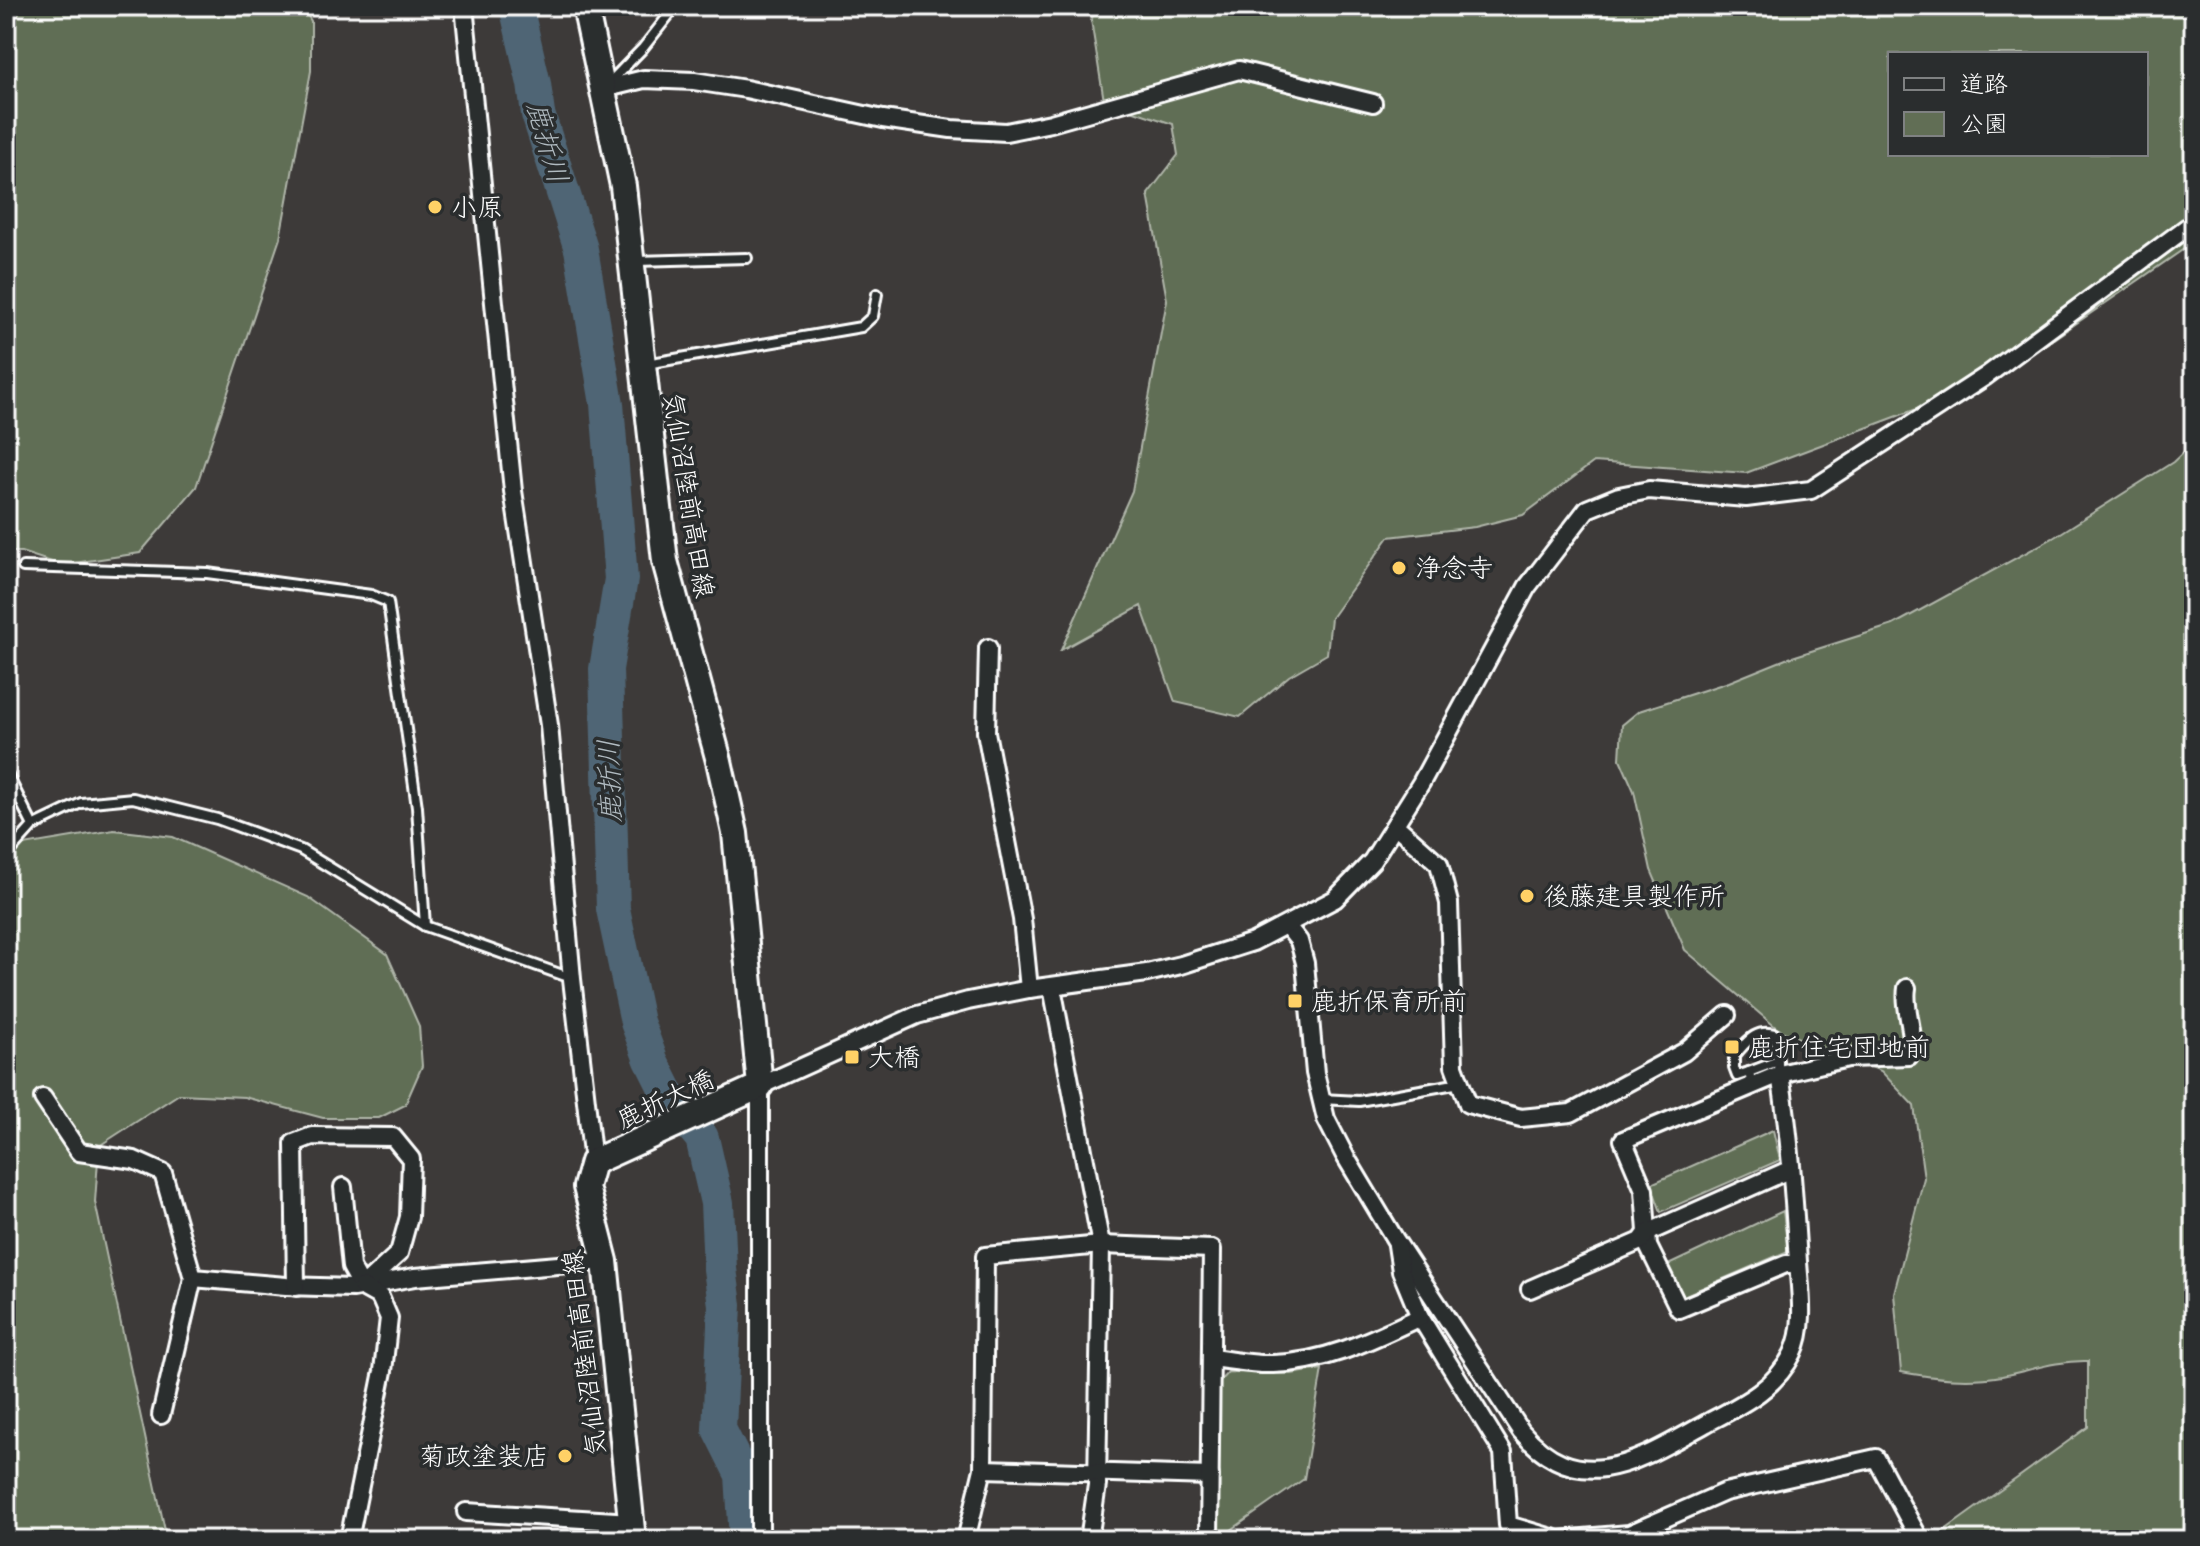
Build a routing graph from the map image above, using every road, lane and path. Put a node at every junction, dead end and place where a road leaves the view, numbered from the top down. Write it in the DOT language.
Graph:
graph roads {
  1 [pos="464,6"];
  2 [pos="585,6"];
  3 [pos="676,6"];
  4 [pos="603,89"];
  5 [pos="1373,103"];
  6 [pos="2194,222"];
  7 [pos="747,258"];
  8 [pos="631,262"];
  9 [pos="877,294"];
  10 [pos="642,365"];
  11 [pos="23,567"];
  12 [pos="988,648"];
  13 [pos="6,772"];
  14 [pos="1395,825"];
  15 [pos="33,826"];
  16 [pos="6,856"];
  17 [pos="425,926"];
  18 [pos="1287,926"];
  19 [pos="572,979"];
  20 [pos="1052,987"];
  21 [pos="1907,988"];
  22 [pos="1029,989"];
  23 [pos="1727,1015"];
  24 [pos="1779,1068"];
  25 [pos="1751,1079"];
  26 [pos="1460,1083"];
  27 [pos="760,1086"];
  28 [pos="43,1098"];
  29 [pos="1320,1099"];
  30 [pos="593,1162"];
  31 [pos="1791,1169"];
  32 [pos="343,1187"];
  33 [pos="1647,1233"];
  34 [pos="1396,1241"];
  35 [pos="1101,1245"];
  36 [pos="605,1261"];
  37 [pos="1798,1264"];
  38 [pos="193,1278"];
  39 [pos="296,1287"];
  40 [pos="362,1287"];
  41 [pos="1530,1289"];
  42 [pos="1420,1317"];
  43 [pos="1211,1358"];
  44 [pos="161,1415"];
  45 [pos="983,1469"];
  46 [pos="1097,1472"];
  47 [pos="1210,1476"];
  48 [pos="466,1512"];
  49 [pos="632,1531"];
  50 [pos="349,1540"];
  51 [pos="760,1540"];
  52 [pos="966,1540"];
  53 [pos="1089,1540"];
  54 [pos="1209,1540"];
  55 [pos="1560,1540"];
  56 [pos="1920,1540"];
  1 -- 19 [label="street"];
  2 -- 4 [label="main road, 気仙沼陸前高田線"];
  3 -- 4 [label="lane"];
  4 -- 5 [label="street"];
  4 -- 8 [label="main road, 気仙沼陸前高田線"];
  6 -- 14 [label="street"];
  7 -- 8 [label="lane"];
  8 -- 10 [label="main road, 気仙沼陸前高田線"];
  9 -- 10 [label="lane"];
  10 -- 27 [label="main road, 気仙沼陸前高田線"];
  11 -- 17 [label="lane"];
  12 -- 22 [label="street"];
  13 -- 15 [label="lane"];
  14 -- 18 [label="street"];
  14 -- 26 [label="street"];
  15 -- 16 [label="lane"];
  15 -- 17 [label="lane"];
  17 -- 19 [label="lane"];
  18 -- 20 [label="street"];
  18 -- 29 [label="street"];
  19 -- 30 [label="street"];
  20 -- 22 [label="street"];
  20 -- 35 [label="street"];
  21 -- 24 [label="street"];
  22 -- 27 [label="street"];
  23 -- 26 [label="street"];
  24 -- 25 [label="street"];
  24 -- 25 [label="lane"];
  24 -- 31 [label="street"];
  25 -- 33 [label="street"];
  26 -- 29 [label="lane"];
  27 -- 30 [label="main road, 鹿折大橋"];
  27 -- 51 [label="street"];
  28 -- 38 [label="street"];
  29 -- 34 [label="street"];
  30 -- 36 [label="main road, 気仙沼陸前高田線"];
  31 -- 33 [label="street"];
  31 -- 37 [label="street"];
  32 -- 40 [label="street"];
  33 -- 37 [label="street"];
  33 -- 41 [label="street"];
  34 -- 37 [label="street"];
  34 -- 42 [label="street"];
  35 -- 43 [label="street"];
  35 -- 45 [label="street"];
  35 -- 46 [label="street"];
  36 -- 40 [label="street"];
  36 -- 49 [label="main road, 気仙沼陸前高田線"];
  38 -- 39 [label="street"];
  38 -- 44 [label="street"];
  39 -- 40 [label="street"];
  39 -- 40 [label="street"];
  40 -- 50 [label="street"];
  42 -- 43 [label="street"];
  42 -- 55 [label="street"];
  43 -- 47 [label="street"];
  45 -- 46 [label="street"];
  45 -- 52 [label="street"];
  46 -- 47 [label="street"];
  46 -- 53 [label="street"];
  47 -- 54 [label="street"];
  48 -- 49 [label="street"];
  55 -- 56 [label="street"];
}
